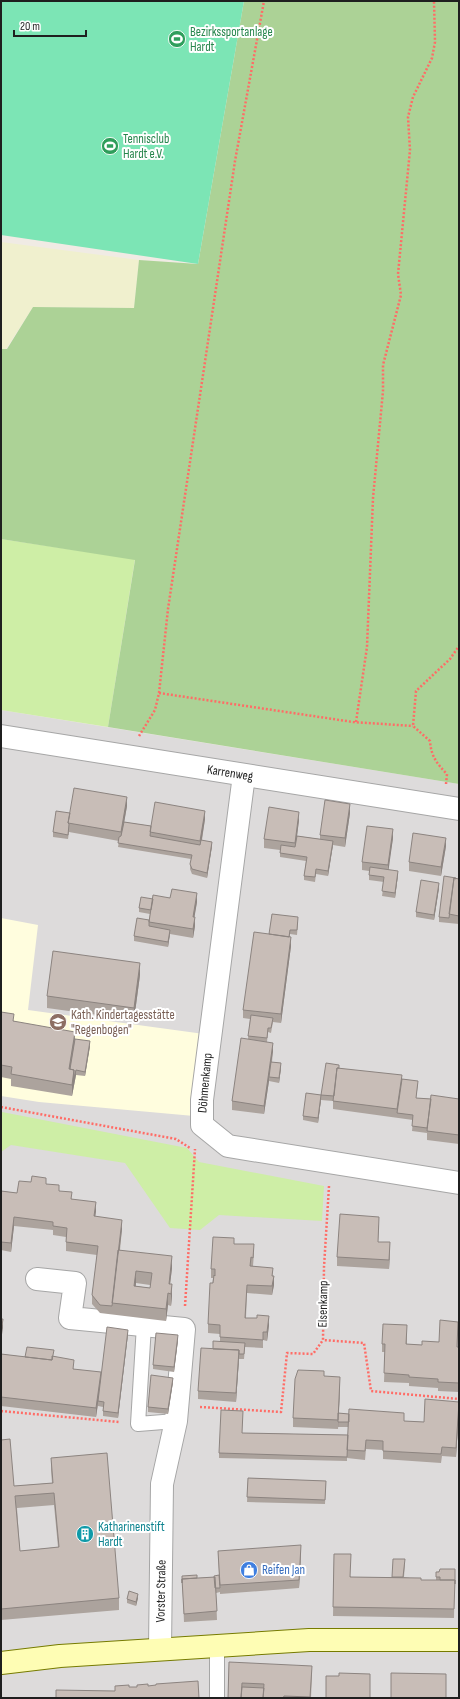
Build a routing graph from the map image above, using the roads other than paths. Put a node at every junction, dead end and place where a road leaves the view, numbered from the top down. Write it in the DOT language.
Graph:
graph roads {
  1 [pos="1,736"];
  2 [pos="244,775"];
  3 [pos="451,808"];
  4 [pos="459,1183"];
  5 [pos="37,1279"];
  6 [pos="144,1325"];
  7 [pos="177,1413"];
  8 [pos="459,1640"];
  9 [pos="217,1647"];
  10 [pos="160,1650"];
  11 [pos="1,1663"];
  12 [pos="217,1698"];
  1 -- 2 [label="street, Karrenweg"];
  2 -- 3 [label="street, Karrenweg"];
  2 -- 4 [label="street, Döhmenkamp"];
  5 -- 6 [label="street"];
  6 -- 7 [label="street"];
  6 -- 7 [label="lane"];
  7 -- 10 [label="street, Vorster Straße"];
  8 -- 9 [label="main road"];
  9 -- 10 [label="main road"];
  9 -- 12 [label="lane"];
  10 -- 11 [label="main road"];
}
